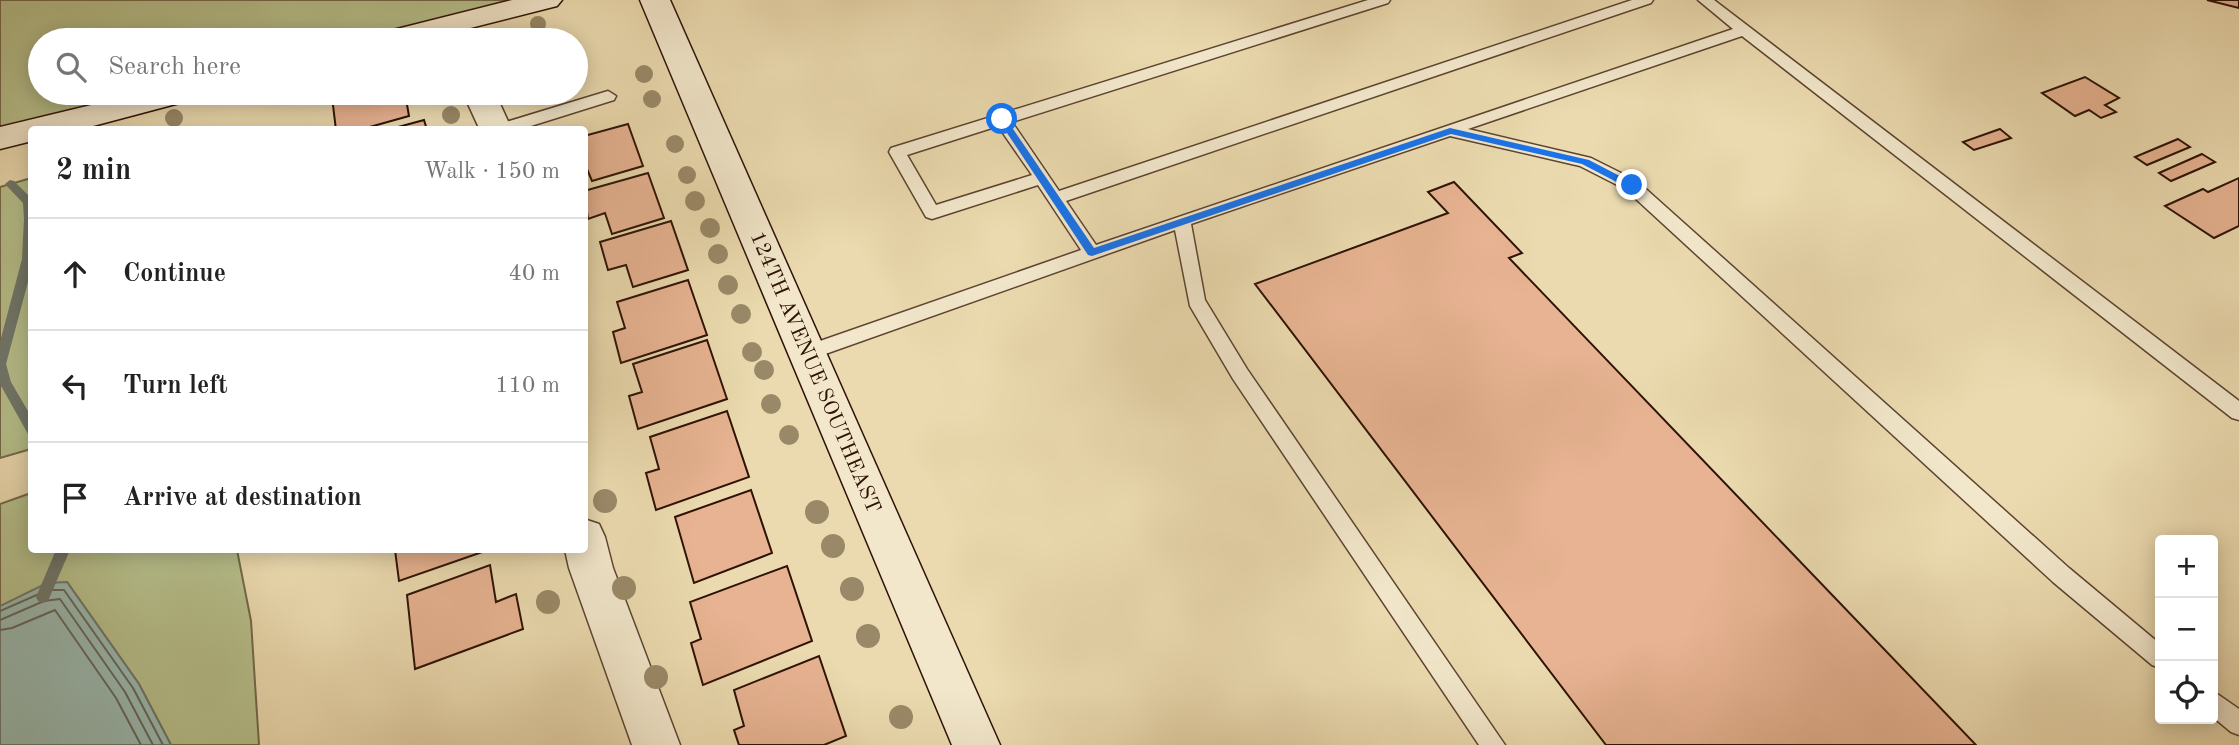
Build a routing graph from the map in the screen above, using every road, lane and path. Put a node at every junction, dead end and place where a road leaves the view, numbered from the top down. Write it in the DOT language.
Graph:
graph roads {
  1 [pos="547,0"];
  2 [pos="655,0"];
  3 [pos="1383,0"];
  4 [pos="1646,0"];
  5 [pos="1705,0"];
  6 [pos="436,28"];
  7 [pos="1744,30"];
  8 [pos="608,96"];
  9 [pos="588,102"];
  10 [pos="132,105"];
  11 [pos="485,105"];
  12 [pos="579,105"];
  13 [pos="1002,119"];
  14 [pos="49,126"];
  15 [pos="495,126"];
  16 [pos="510,126"];
  17 [pos="28,131"];
  18 [pos="1450,131"];
  19 [pos="0,138"];
  20 [pos="1042,177"];
  21 [pos="1056,198"];
  22 [pos="1182,221"];
  23 [pos="1092,252"];
  24 [pos="807,353"];
  25 [pos="2239,412"];
  26 [pos="587,553"];
  27 [pos="2155,654"];
  28 [pos="2218,706"];
  29 [pos="2239,724"];
  30 [pos="656,745"];
  31 [pos="976,745"];
  32 [pos="1493,745"];
  1 -- 6 [label="street"];
  2 -- 24 [label="street, 124TH AVENUE SOUTHEAST"];
  3 -- 13 [label="lane"];
  4 -- 21 [label="lane"];
  5 -- 7 [label="lane"];
  7 -- 18 [label="lane"];
  7 -- 25 [label="lane"];
  8 -- 9 [label="lane"];
  10 -- 14 [label="street"];
  11 -- 15 [label="street"];
  12 -- 16 [label="lane"];
  13 -- 20 [label="lane"];
  13 -- 20 [label="lane"];
  17 -- 19 [label="street"];
  18 -- 22 [label="lane"];
  18 -- 27 [label="lane"];
  20 -- 21 [label="lane"];
  21 -- 23 [label="lane"];
  22 -- 23 [label="lane"];
  22 -- 32 [label="lane"];
  23 -- 24 [label="lane"];
  24 -- 31 [label="street, 124TH AVENUE SOUTHEAST"];
  26 -- 30 [label="street"];
  28 -- 29 [label="lane"];
}
